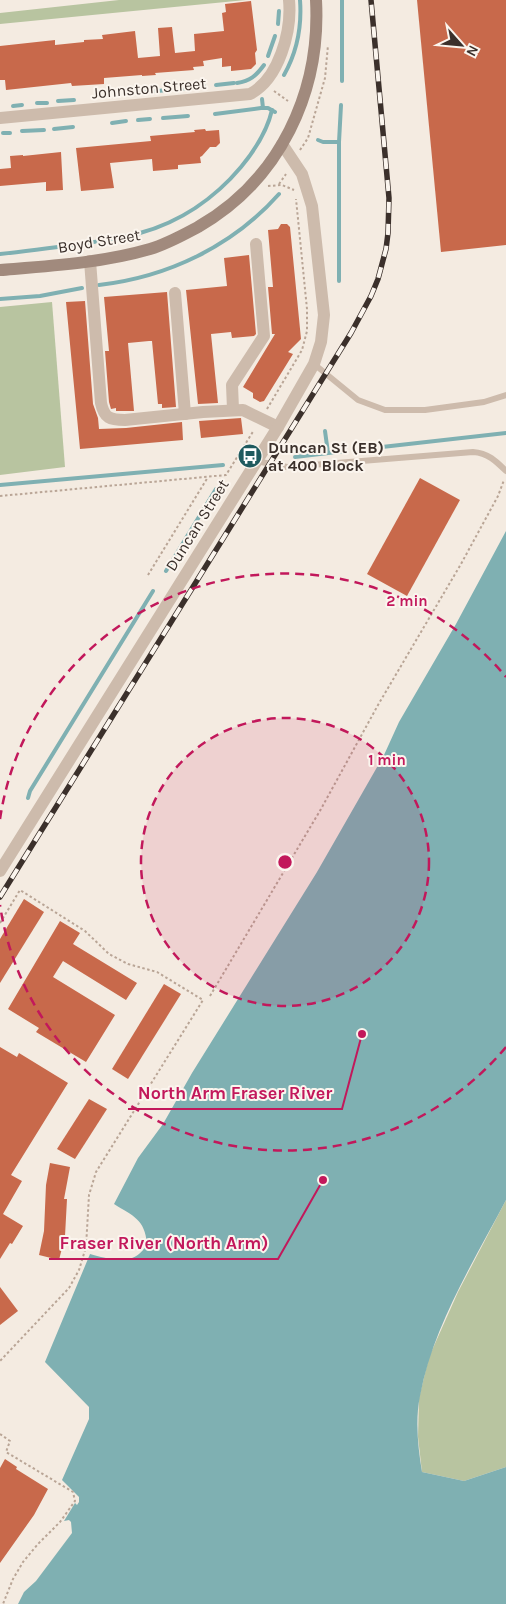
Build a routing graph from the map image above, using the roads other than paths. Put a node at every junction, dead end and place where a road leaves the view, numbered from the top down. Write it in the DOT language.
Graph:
graph roads {
  1 [pos="289,0"];
  2 [pos="316,0"];
  3 [pos="0,118"];
  4 [pos="282,144"];
  5 [pos="256,244"];
  6 [pos="90,260"];
  7 [pos="0,270"];
  8 [pos="175,293"];
  9 [pos="314,364"];
  10 [pos="506,395"];
  11 [pos="233,409"];
  12 [pos="185,414"];
  13 [pos="278,427"];
  14 [pos="256,461"];
  15 [pos="506,473"];
  16 [pos="0,871"];
  1 -- 3 [label="street, Johnston Street"];
  2 -- 4 [label="main road, Boyd Street"];
  4 -- 6 [label="main road, Boyd Street"];
  4 -- 9 [label="street, Duncan Street"];
  5 -- 11 [label="street"];
  6 -- 7 [label="main road, Boyd Street"];
  6 -- 12 [label="street"];
  8 -- 12 [label="street"];
  9 -- 10 [label="lane"];
  9 -- 13 [label="street, Duncan Street"];
  11 -- 12 [label="street"];
  11 -- 13 [label="street"];
  13 -- 14 [label="street, Duncan Street"];
  14 -- 15 [label="lane"];
  14 -- 16 [label="street, Duncan Street"];
}
